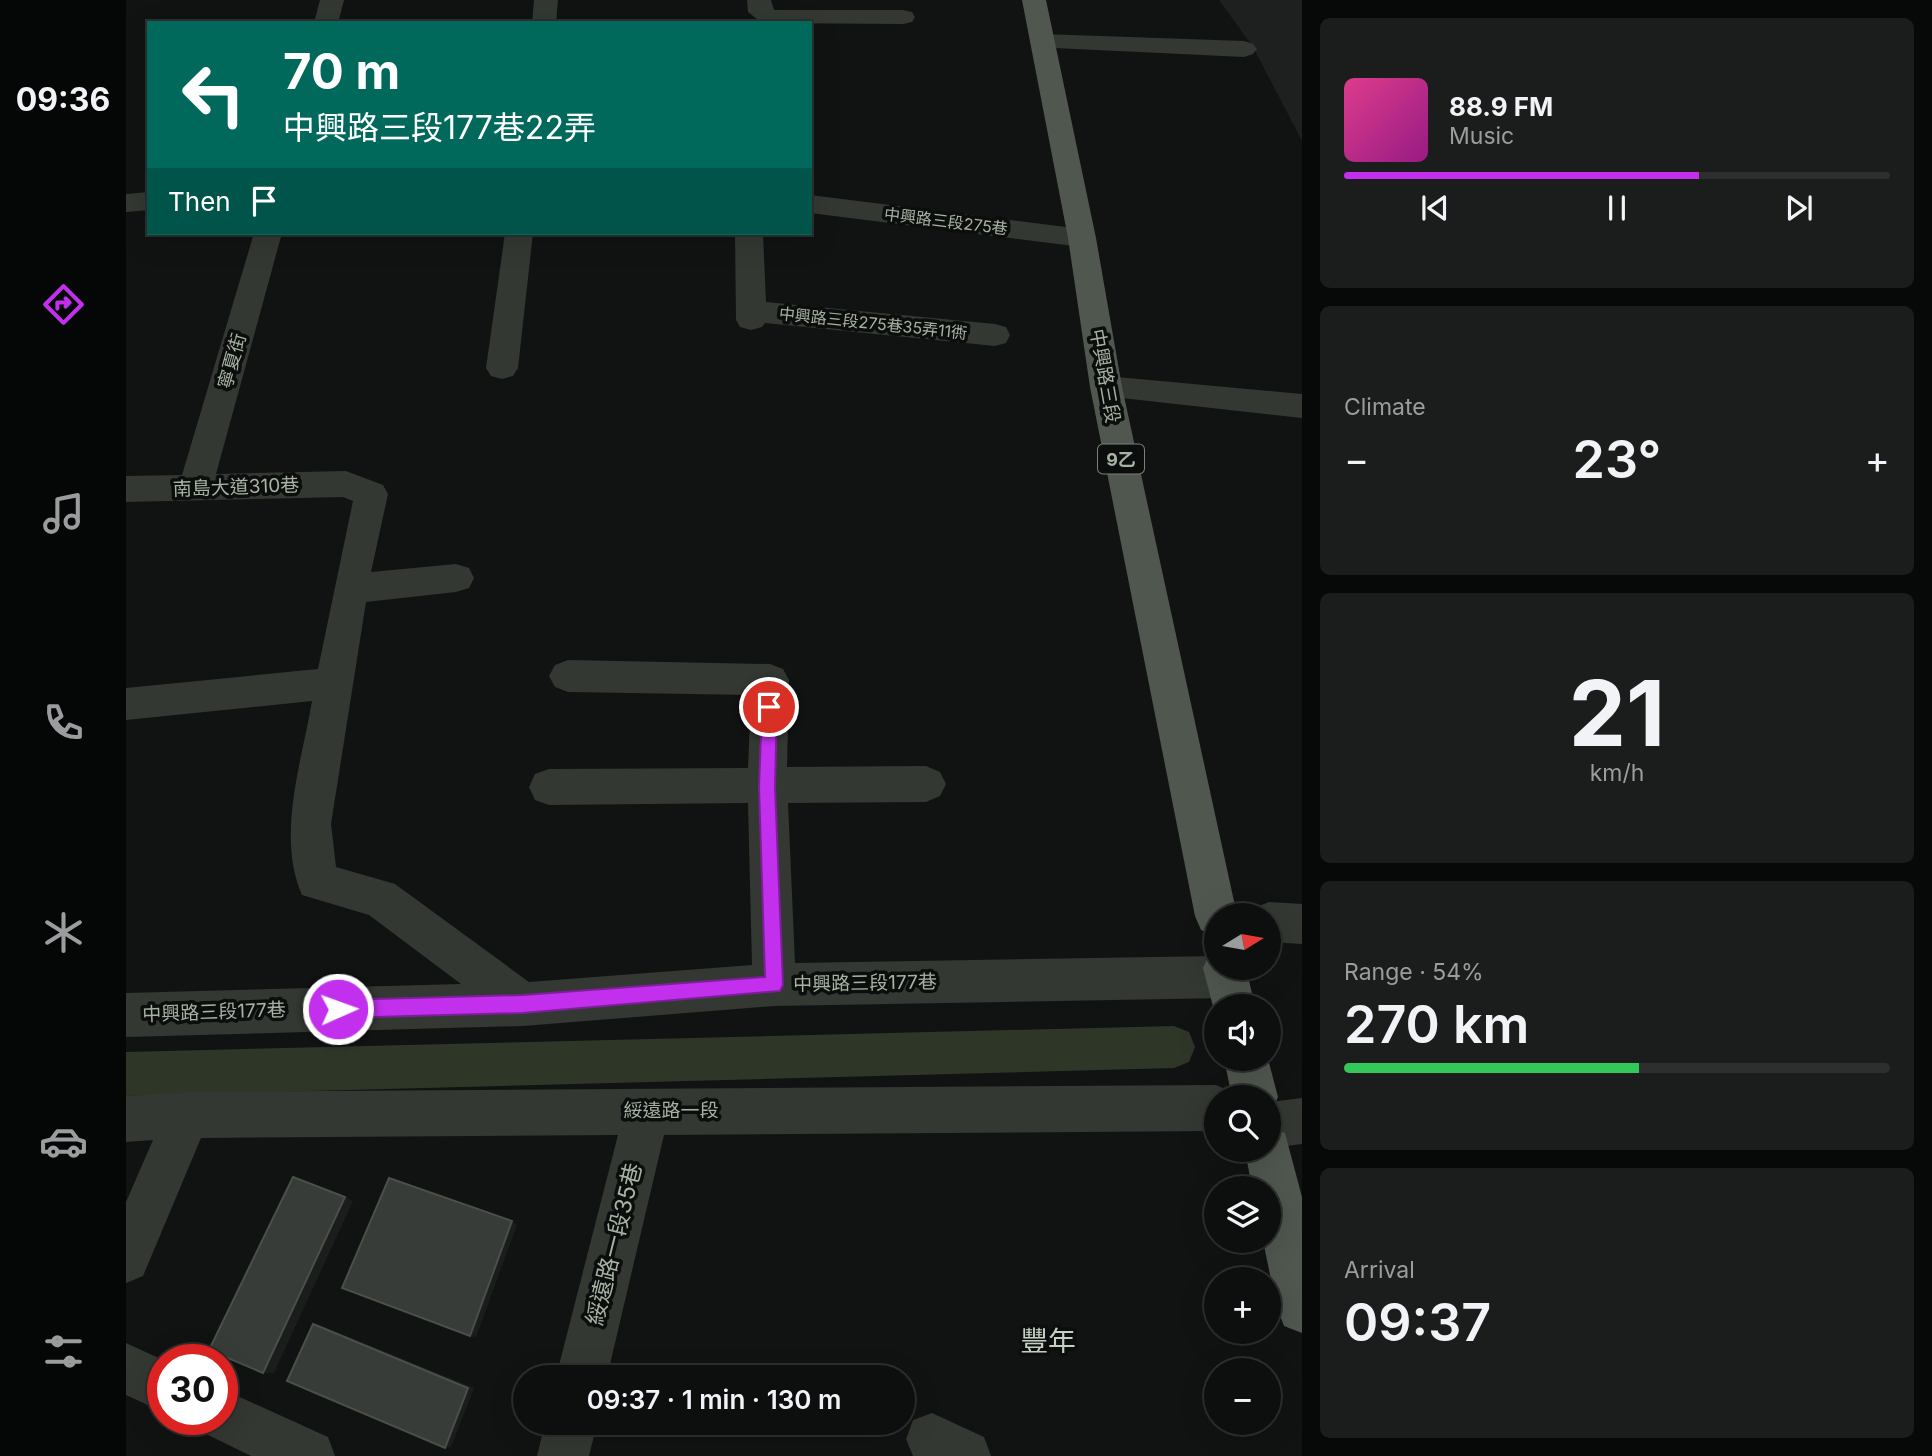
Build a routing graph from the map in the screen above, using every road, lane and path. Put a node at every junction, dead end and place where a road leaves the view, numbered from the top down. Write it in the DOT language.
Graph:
graph roads {
  1 [pos="332,0"];
  2 [pos="546,0"];
  3 [pos="1034,0"];
  4 [pos="759,6"];
  5 [pos="903,17"];
  6 [pos="327,21"];
  7 [pos="544,21"];
  8 [pos="1043,42"];
  9 [pos="1244,49"];
  10 [pos="147,201"];
  11 [pos="126,203"];
  12 [pos="812,204"];
  13 [pos="267,235"];
  14 [pos="519,235"];
  15 [pos="749,235"];
  16 [pos="1082,238"];
  17 [pos="996,335"];
  18 [pos="502,368"];
  19 [pos="1106,387"];
  20 [pos="1302,406"];
  21 [pos="126,489"];
  22 [pos="195,489"];
  23 [pos="456,578"];
  24 [pos="350,589"];
  25 [pos="568,676"];
  26 [pos="335,683"];
  27 [pos="126,704"];
  28 [pos="926,784"];
  29 [pos="767,787"];
  30 [pos="549,788"];
  31 [pos="1213,903"];
  32 [pos="1281,923"];
  33 [pos="1302,924"];
  34 [pos="1228,984"];
  35 [pos="774,985"];
  36 [pos="523,1004"];
  37 [pos="126,1015"];
  38 [pos="1204,1108"];
  39 [pos="647,1110"];
  40 [pos="187,1115"];
  41 [pos="126,1119"];
  42 [pos="1302,1121"];
  43 [pos="1281,1124"];
  44 [pos="1271,1162"];
  45 [pos="126,1259"];
  46 [pos="1302,1308"];
  47 [pos="585,1365"];
  48 [pos="126,1369"];
  49 [pos="147,1379"];
  50 [pos="238,1423"];
  51 [pos="568,1435"];
  52 [pos="309,1456"];
  53 [pos="563,1456"];
  1 -- 6 [label="street"];
  2 -- 7 [label="street"];
  3 -- 8 [label="main road, 中興路三段 / 9乙"];
  4 -- 5 [label="street"];
  8 -- 9 [label="street"];
  8 -- 16 [label="main road, 中興路三段 / 9乙"];
  10 -- 11 [label="street"];
  12 -- 16 [label="street, 中興路三段275巷"];
  13 -- 22 [label="street, 寧夏街"];
  14 -- 18 [label="street"];
  15 -- 17 [label="street, 中興路三段275巷35弄11衖"];
  16 -- 19 [label="main road, 中興路三段 / 9乙"];
  19 -- 20 [label="street"];
  19 -- 31 [label="main road, 中興路三段 / 9乙"];
  21 -- 22 [label="street, 南島大道310巷"];
  22 -- 24 [label="street, 南島大道310巷"];
  23 -- 24 [label="street"];
  24 -- 26 [label="street"];
  25 -- 29 [label="street"];
  26 -- 27 [label="street"];
  26 -- 36 [label="street"];
  28 -- 29 [label="street"];
  29 -- 30 [label="street"];
  29 -- 35 [label="street"];
  32 -- 33 [label="street"];
  34 -- 35 [label="street, 中興路三段177巷"];
  35 -- 36 [label="street, 中興路三段177巷"];
  36 -- 37 [label="street, 中興路三段177巷"];
  38 -- 39 [label="street, 綏遠路一段"];
  39 -- 40 [label="street, 綏遠路一段"];
  39 -- 47 [label="street, 綏遠路一段35巷"];
  40 -- 41 [label="street, 綏遠路一段"];
  40 -- 45 [label="street"];
  42 -- 43 [label="street"];
  44 -- 46 [label="main road"];
  48 -- 49 [label="street"];
  50 -- 52 [label="street"];
  51 -- 53 [label="street"];
}
